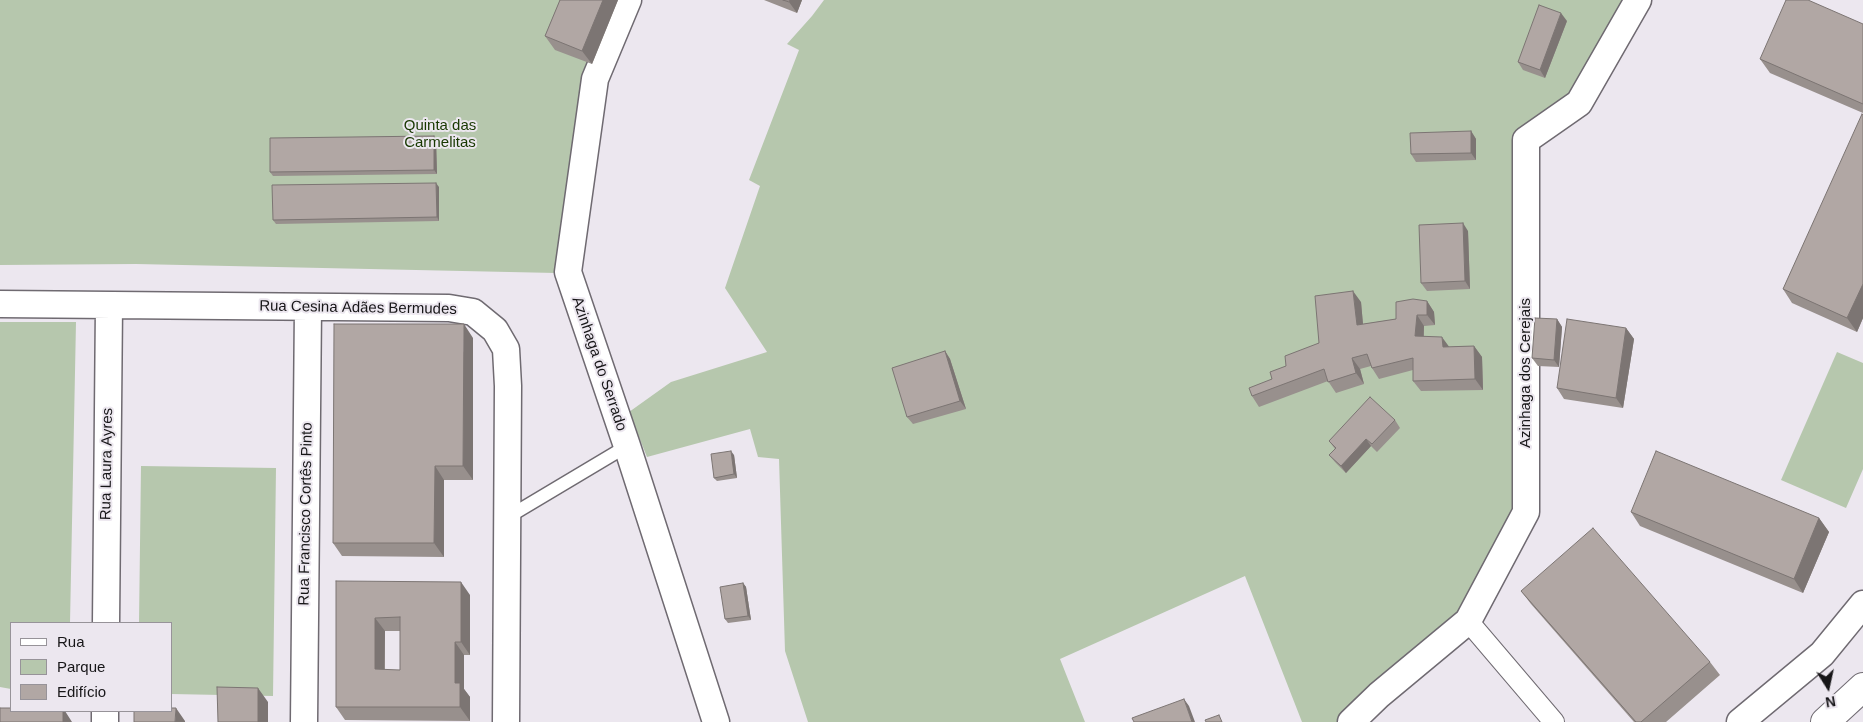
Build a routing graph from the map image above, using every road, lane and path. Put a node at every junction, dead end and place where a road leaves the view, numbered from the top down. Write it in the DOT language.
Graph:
graph roads {
  1 [pos="628,0"];
  2 [pos="1638,0"];
  3 [pos="0,304"];
  4 [pos="109,305"];
  5 [pos="308,307"];
  6 [pos="627,446"];
  7 [pos="508,517"];
  8 [pos="1863,604"];
  9 [pos="1468,621"];
  10 [pos="106,622"];
  11 [pos="1863,687"];
  12 [pos="304,722"];
  13 [pos="506,722"];
  14 [pos="716,722"];
  15 [pos="1351,722"];
  16 [pos="1554,722"];
  17 [pos="1740,722"];
  18 [pos="1825,722"];
  1 -- 6 [label="street, Azinhaga do Serrado"];
  2 -- 9 [label="street, Azinhaga dos Cerejais"];
  3 -- 4 [label="street, Rua Cesina Adães Bermudes"];
  4 -- 5 [label="street, Rua Cesina Adães Bermudes"];
  4 -- 10 [label="street, Rua Laura Ayres"];
  5 -- 7 [label="street, Rua Cesina Adães Bermudes"];
  5 -- 12 [label="street, Rua Francisco Cortês Pinto"];
  6 -- 7 [label="lane"];
  6 -- 14 [label="street, Azinhaga do Serrado"];
  7 -- 13 [label="street, Rua Cesina Adães Bermudes"];
  8 -- 17 [label="street"];
  9 -- 15 [label="street, Azinhaga dos Cerejais"];
  9 -- 16 [label="street"];
  11 -- 18 [label="main road"];
}
